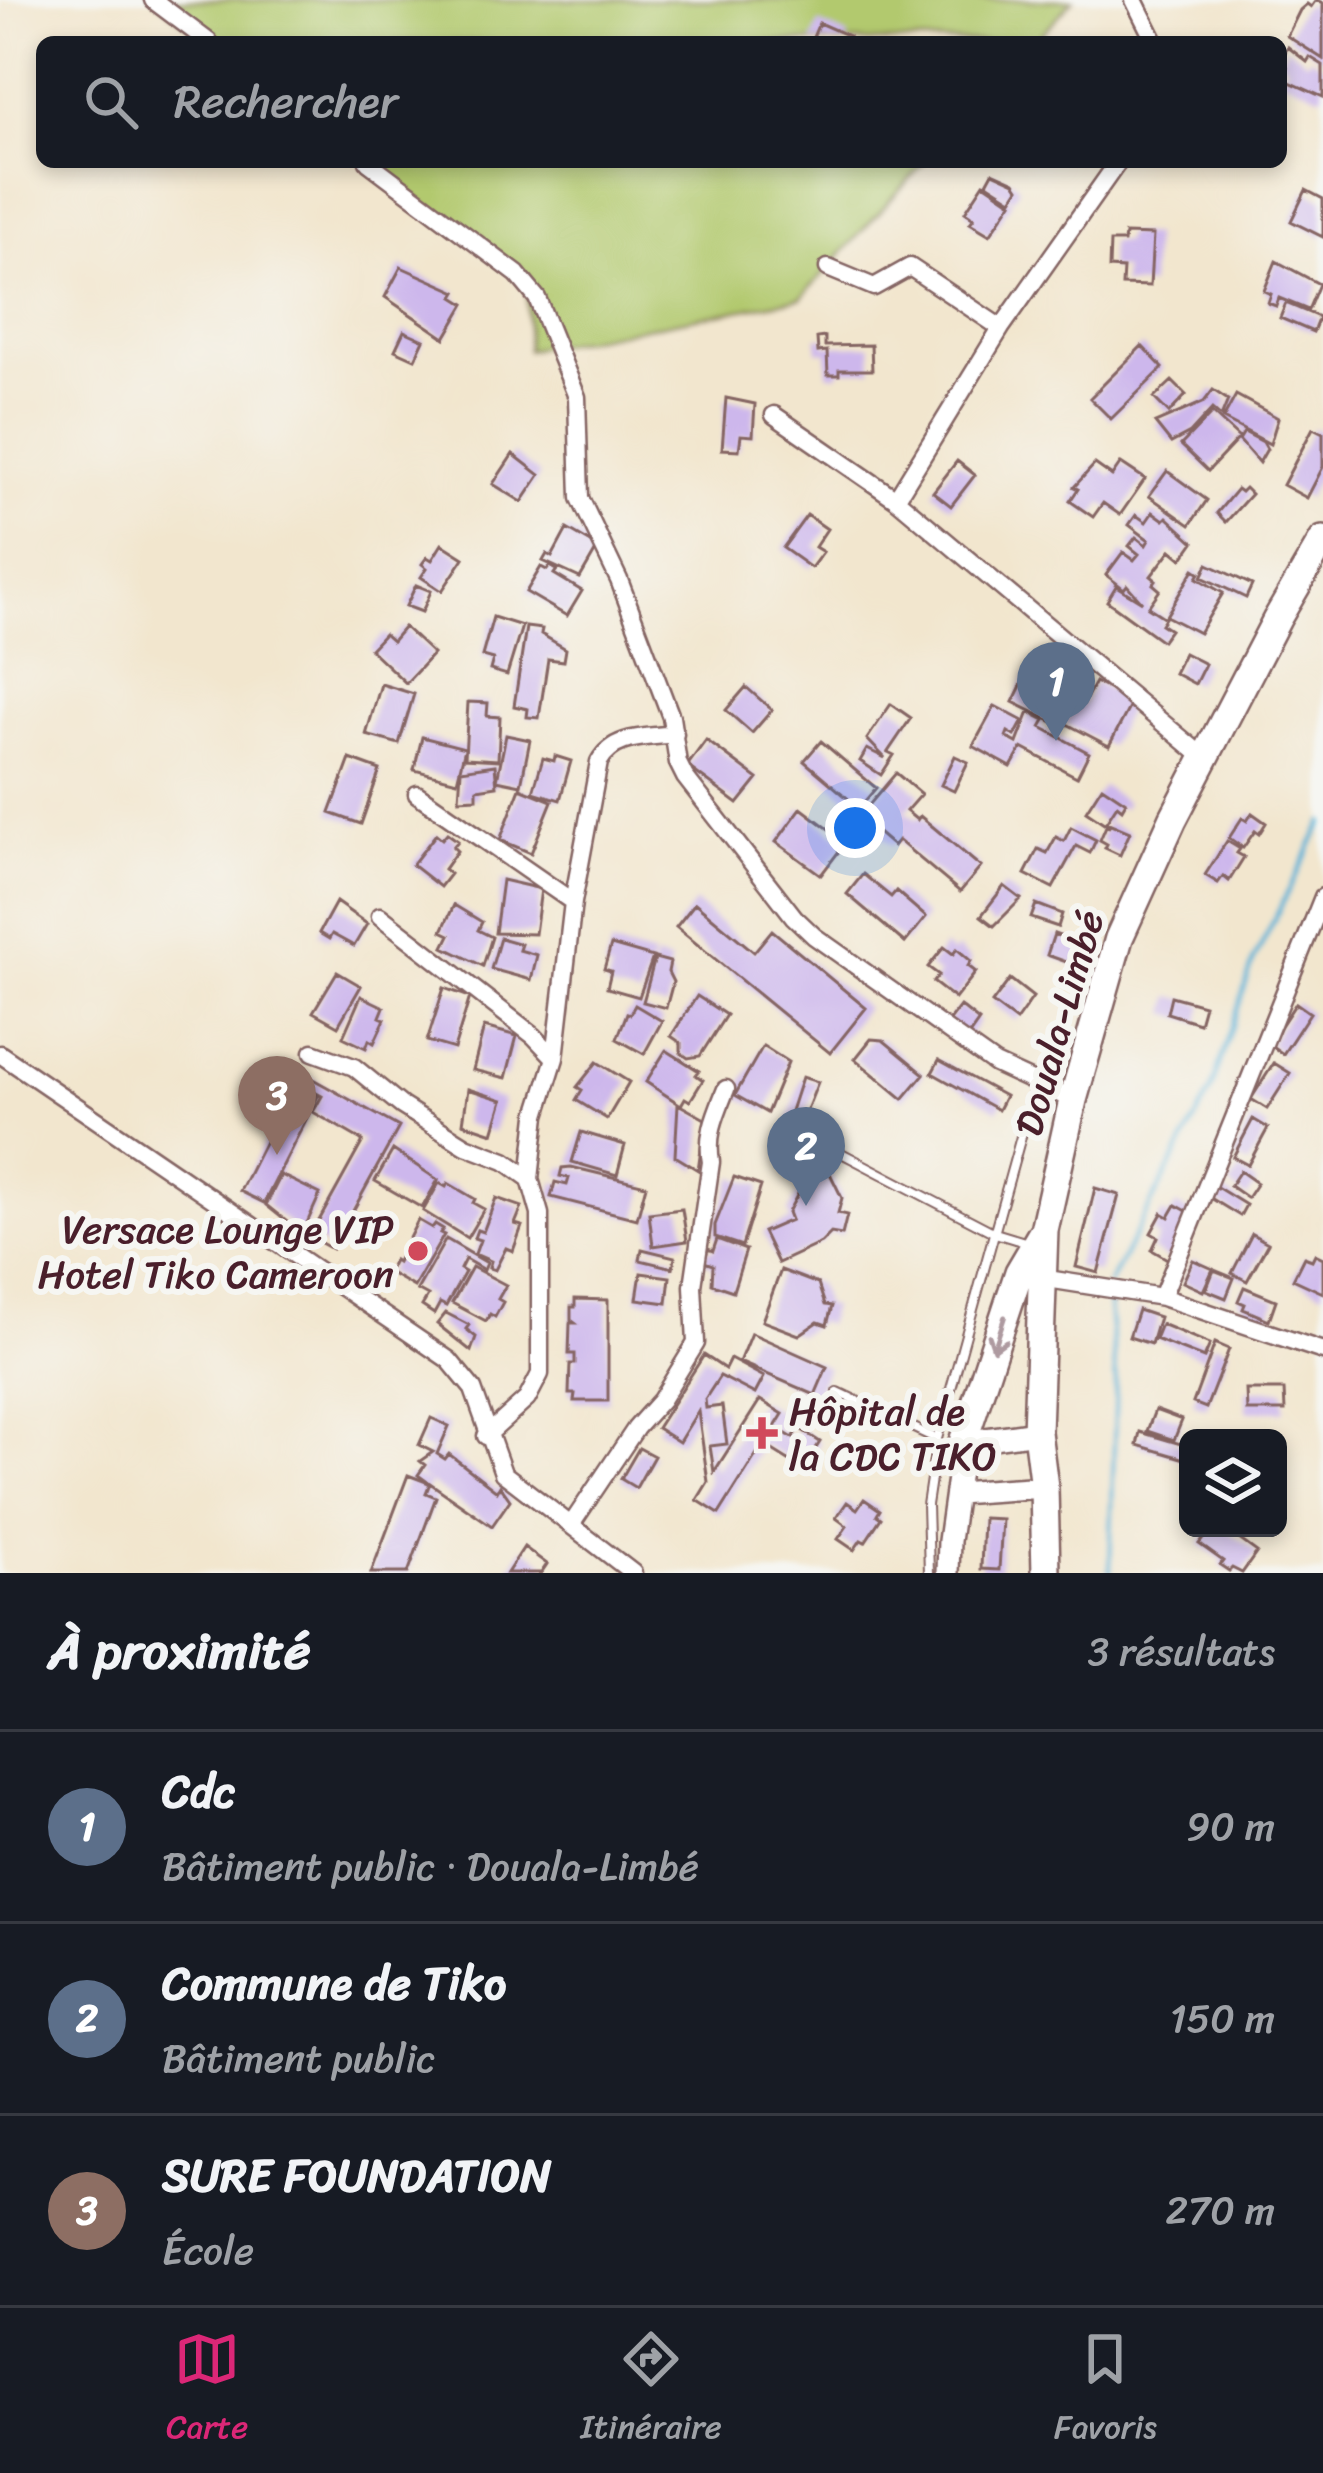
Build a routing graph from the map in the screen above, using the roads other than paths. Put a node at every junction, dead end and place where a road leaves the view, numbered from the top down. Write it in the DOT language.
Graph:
graph roads {
  1 [pos="153,0"];
  2 [pos="1134,0"];
  3 [pos="201,36"];
  4 [pos="1152,36"];
  5 [pos="376,168"];
  6 [pos="1114,168"];
  7 [pos="828,268"];
  8 [pos="1001,328"];
  9 [pos="774,415"];
  10 [pos="896,499"];
  11 [pos="1323,540"];
  12 [pos="675,734"];
  13 [pos="1207,760"];
  14 [pos="417,794"];
  15 [pos="1323,897"];
  16 [pos="573,902"];
  17 [pos="380,916"];
  18 [pos="313,1052"];
  19 [pos="0,1054"];
  20 [pos="555,1058"];
  21 [pos="1036,1084"];
  22 [pos="726,1089"];
  23 [pos="1073,1100"];
  24 [pos="828,1146"];
  25 [pos="530,1179"];
  26 [pos="994,1233"];
  27 [pos="1040,1238"];
  28 [pos="1041,1278"];
  29 [pos="1162,1297"];
  30 [pos="1323,1351"];
  31 [pos="838,1393"];
  32 [pos="1037,1432"];
  33 [pos="486,1436"];
  34 [pos="950,1440"];
  35 [pos="1044,1486"];
  36 [pos="957,1493"];
  37 [pos="571,1525"];
  38 [pos="634,1573"];
  39 [pos="929,1573"];
  40 [pos="948,1573"];
  41 [pos="1046,1573"];
  1 -- 3 [label="street"];
  2 -- 4 [label="street"];
  5 -- 12 [label="street"];
  6 -- 8 [label="street"];
  7 -- 8 [label="street"];
  8 -- 10 [label="street"];
  9 -- 10 [label="street"];
  10 -- 13 [label="street"];
  11 -- 13 [label="highway, Douala-Limbé"];
  12 -- 16 [label="street"];
  12 -- 21 [label="street"];
  13 -- 23 [label="highway, Douala-Limbé"];
  14 -- 16 [label="street"];
  15 -- 29 [label="street"];
  16 -- 20 [label="street"];
  17 -- 20 [label="street"];
  18 -- 25 [label="street"];
  19 -- 33 [label="street"];
  20 -- 25 [label="street"];
  21 -- 23 [label="street"];
  21 -- 26 [label="lane"];
  22 -- 37 [label="street"];
  23 -- 27 [label="highway, Douala-Limbé"];
  24 -- 26 [label="lane"];
  25 -- 33 [label="street"];
  26 -- 27 [label="lane"];
  26 -- 34 [label="lane"];
  27 -- 28 [label="highway, Douala-Limbé"];
  27 -- 34 [label="highway, one-way"];
  28 -- 29 [label="street"];
  28 -- 32 [label="highway, Douala-Limbé"];
  29 -- 30 [label="street"];
  31 -- 34 [label="lane"];
  32 -- 34 [label="street"];
  32 -- 35 [label="highway, Douala-Limbé"];
  33 -- 37 [label="street"];
  34 -- 36 [label="street"];
  34 -- 39 [label="lane"];
  35 -- 36 [label="street"];
  35 -- 41 [label="highway, Douala-Limbé"];
  36 -- 40 [label="street"];
  37 -- 38 [label="street"];
}
